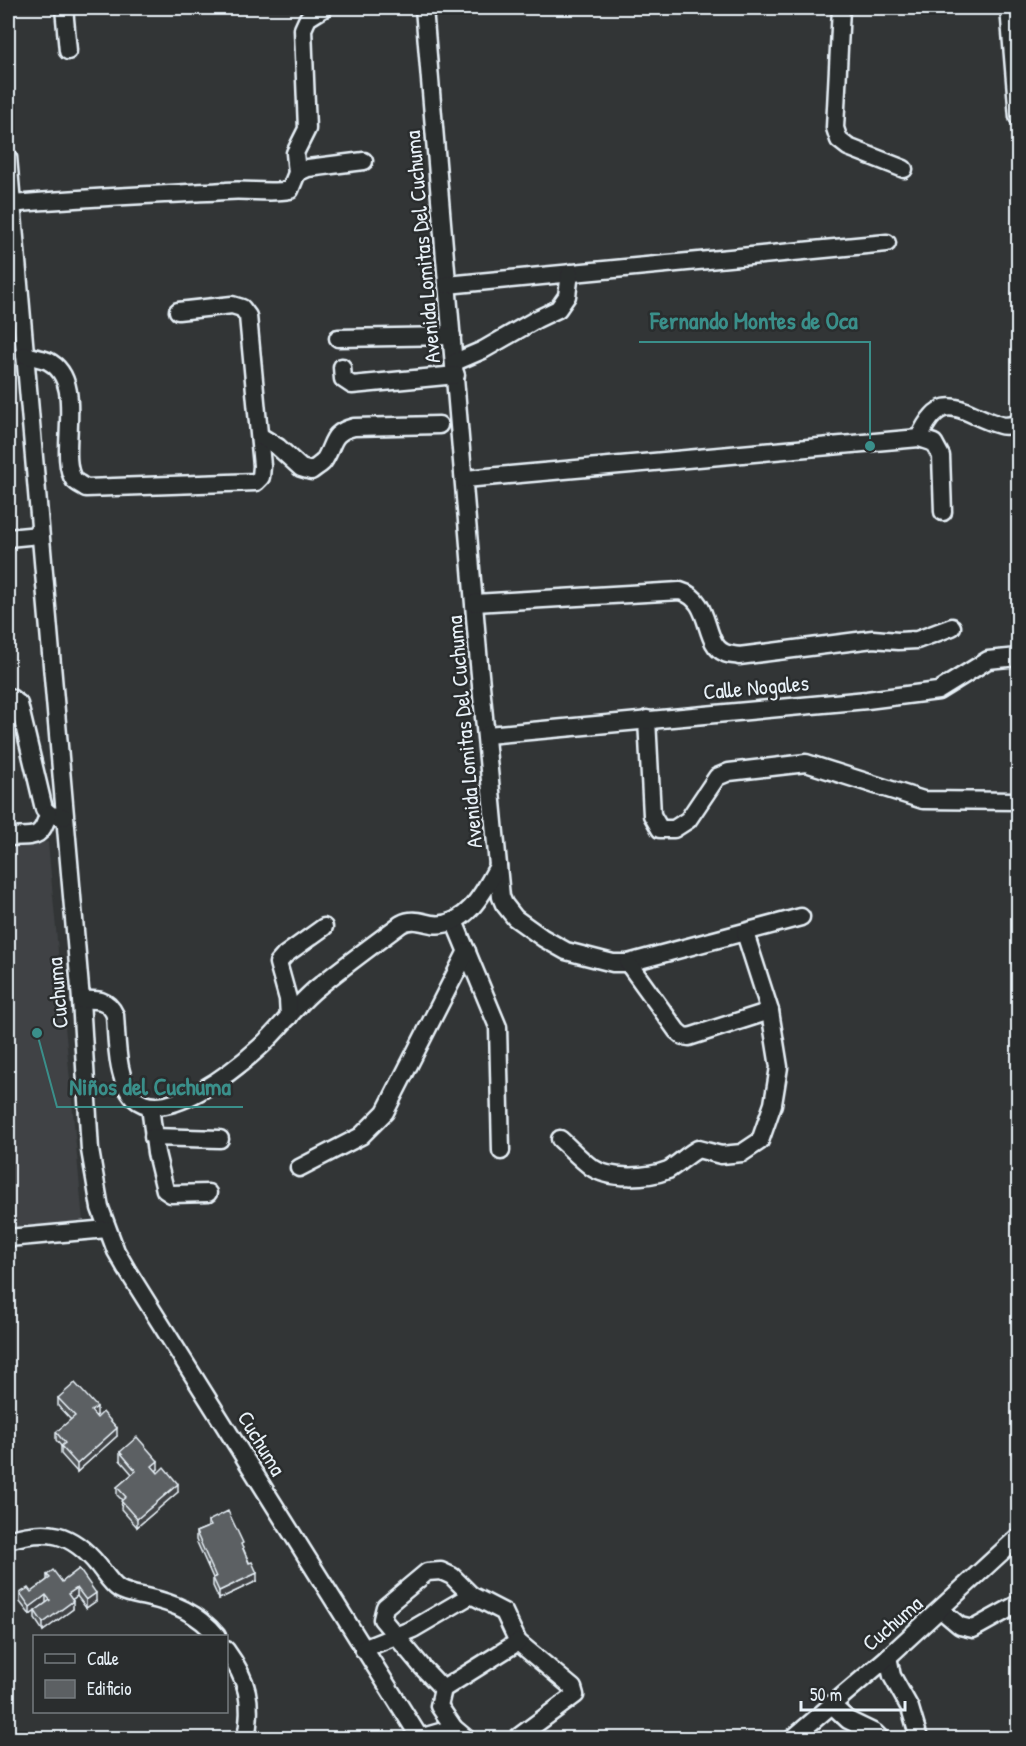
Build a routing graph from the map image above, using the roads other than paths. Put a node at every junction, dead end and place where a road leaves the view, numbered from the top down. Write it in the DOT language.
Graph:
graph roads {
  1 [pos="64,8"];
  2 [pos="324,8"];
  3 [pos="424,8"];
  4 [pos="841,8"];
  5 [pos="1009,8"];
  6 [pos="68,51"];
  7 [pos="1018,117"];
  8 [pos="8,157"];
  9 [pos="364,161"];
  10 [pos="904,169"];
  11 [pos="297,173"];
  12 [pos="11,216"];
  13 [pos="887,243"];
  14 [pos="570,273"];
  15 [pos="13,279"];
  16 [pos="447,285"];
  17 [pos="14,308"];
  18 [pos="178,311"];
  19 [pos="452,336"];
  20 [pos="338,338"];
  21 [pos="25,355"];
  22 [pos="342,367"];
  23 [pos="455,369"];
  24 [pos="1018,424"];
  25 [pos="439,425"];
  26 [pos="260,436"];
  27 [pos="919,438"];
  28 [pos="465,478"];
  29 [pos="943,512"];
  30 [pos="39,535"];
  31 [pos="8,538"];
  32 [pos="475,603"];
  33 [pos="952,627"];
  34 [pos="1018,657"];
  35 [pos="8,698"];
  36 [pos="647,719"];
  37 [pos="487,735"];
  38 [pos="1017,801"];
  39 [pos="56,816"];
  40 [pos="8,837"];
  41 [pos="498,866"];
  42 [pos="801,917"];
  43 [pos="454,921"];
  44 [pos="324,927"];
  45 [pos="744,933"];
  46 [pos="467,951"];
  47 [pos="628,963"];
  48 [pos="81,1000"];
  49 [pos="770,1011"];
  50 [pos="289,1017"];
  51 [pos="150,1106"];
  52 [pos="153,1137"];
  53 [pos="220,1139"];
  54 [pos="560,1139"];
  55 [pos="501,1151"];
  56 [pos="299,1168"];
  57 [pos="208,1193"];
  58 [pos="107,1229"];
  59 [pos="8,1238"];
  60 [pos="1018,1538"];
  61 [pos="8,1540"];
  62 [pos="471,1595"];
  63 [pos="1018,1604"];
  64 [pos="941,1610"];
  65 [pos="216,1635"];
  66 [pos="396,1635"];
  67 [pos="518,1642"];
  68 [pos="363,1649"];
  69 [pos="228,1654"];
  70 [pos="888,1657"];
  71 [pos="443,1689"];
  72 [pos="831,1704"];
  73 [pos="460,1733"];
  74 [pos="246,1738"];
  75 [pos="419,1738"];
  76 [pos="517,1738"];
  77 [pos="793,1738"];
  78 [pos="880,1738"];
  79 [pos="920,1738"];
  1 -- 6 [label="street"];
  2 -- 11 [label="street"];
  3 -- 16 [label="street, Avenida Lomitas Del Cuchuma"];
  4 -- 10 [label="street"];
  5 -- 7 [label="street"];
  8 -- 12 [label="street, Cuchuma"];
  9 -- 11 [label="street"];
  11 -- 12 [label="street"];
  12 -- 15 [label="street, Cuchuma"];
  13 -- 14 [label="street"];
  14 -- 16 [label="street"];
  14 -- 23 [label="street"];
  15 -- 17 [label="street, Cuchuma"];
  16 -- 19 [label="street, Avenida Lomitas Del Cuchuma"];
  17 -- 21 [label="street, Cuchuma"];
  18 -- 26 [label="street"];
  19 -- 20 [label="street"];
  19 -- 23 [label="street, Avenida Lomitas Del Cuchuma"];
  21 -- 26 [label="street"];
  21 -- 30 [label="street, Cuchuma"];
  22 -- 23 [label="street"];
  23 -- 28 [label="street, Avenida Lomitas Del Cuchuma"];
  24 -- 27 [label="street"];
  25 -- 26 [label="street"];
  27 -- 28 [label="street"];
  27 -- 29 [label="street"];
  28 -- 32 [label="street, Avenida Lomitas Del Cuchuma"];
  30 -- 31 [label="street"];
  30 -- 39 [label="street, Cuchuma"];
  32 -- 33 [label="street"];
  32 -- 37 [label="street, Avenida Lomitas Del Cuchuma"];
  34 -- 36 [label="street, Calle Nogales"];
  35 -- 39 [label="street"];
  36 -- 37 [label="street, Calle Nogales"];
  36 -- 38 [label="street"];
  37 -- 41 [label="street, Avenida Lomitas Del Cuchuma"];
  39 -- 40 [label="street"];
  39 -- 48 [label="street, Cuchuma"];
  41 -- 43 [label="street, Avenida Lomitas Del Cuchuma"];
  41 -- 47 [label="street"];
  42 -- 45 [label="street"];
  43 -- 46 [label="street"];
  43 -- 50 [label="street"];
  44 -- 50 [label="street"];
  45 -- 47 [label="street"];
  45 -- 49 [label="street"];
  46 -- 55 [label="street"];
  46 -- 56 [label="street"];
  47 -- 49 [label="street"];
  48 -- 51 [label="street"];
  48 -- 58 [label="street, Cuchuma"];
  49 -- 54 [label="street"];
  50 -- 51 [label="street"];
  51 -- 52 [label="street"];
  52 -- 53 [label="street"];
  52 -- 57 [label="street"];
  58 -- 59 [label="street"];
  58 -- 68 [label="street, Cuchuma"];
  60 -- 64 [label="street, Cuchuma"];
  61 -- 65 [label="street"];
  62 -- 66 [label="street"];
  62 -- 66 [label="street"];
  62 -- 67 [label="street"];
  63 -- 64 [label="street"];
  64 -- 70 [label="street, Cuchuma"];
  66 -- 68 [label="street"];
  66 -- 71 [label="street"];
  67 -- 71 [label="street"];
  67 -- 76 [label="street"];
  68 -- 75 [label="street, Cuchuma"];
  69 -- 74 [label="street"];
  70 -- 72 [label="street, Cuchuma"];
  70 -- 79 [label="street"];
  71 -- 73 [label="street"];
  72 -- 77 [label="street, Cuchuma"];
  72 -- 78 [label="street"];
  73 -- 75 [label="street"];
}
